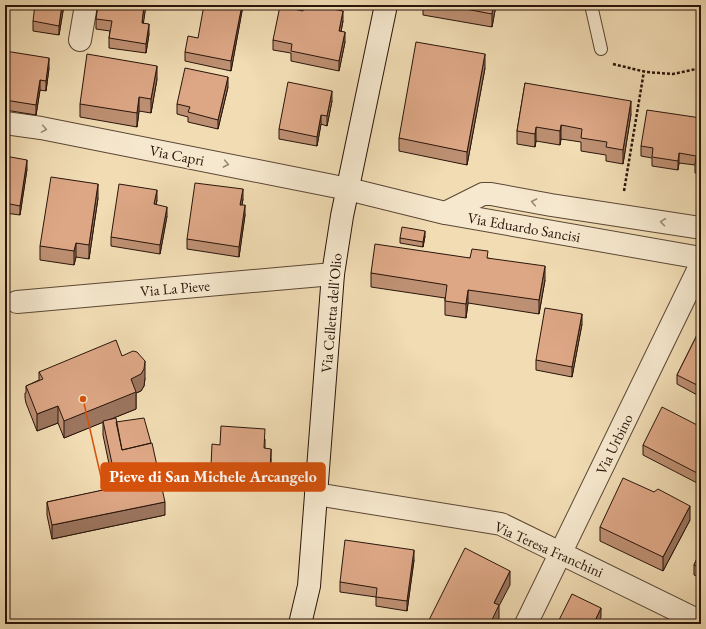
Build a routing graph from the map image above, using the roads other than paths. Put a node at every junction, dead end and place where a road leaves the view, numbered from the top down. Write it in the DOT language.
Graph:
graph roads {
  1 [pos="86,5"];
  2 [pos="386,5"];
  3 [pos="591,5"];
  4 [pos="80,40"];
  5 [pos="601,49"];
  6 [pos="5,123"];
  7 [pos="348,188"];
  8 [pos="445,213"];
  9 [pos="701,228"];
  10 [pos="701,258"];
  11 [pos="701,264"];
  12 [pos="333,274"];
  13 [pos="17,302"];
  14 [pos="316,494"];
  15 [pos="562,553"];
  16 [pos="701,622"];
  17 [pos="300,624"];
  18 [pos="526,624"];
  1 -- 4 [label="street"];
  2 -- 7 [label="street, Via Celletta dell'Olio"];
  3 -- 5 [label="lane"];
  6 -- 7 [label="street, Via Capri, one-way"];
  7 -- 8 [label="street, Via Eduardo Sancisi"];
  7 -- 12 [label="street, Via Celletta dell'Olio"];
  9 -- 8 [label="street, one-way"];
  8 -- 10 [label="street, Via Eduardo Sancisi"];
  11 -- 15 [label="street, Via Urbino"];
  12 -- 13 [label="street, Via La Pieve"];
  12 -- 14 [label="street, Via Celletta dell'Olio"];
  14 -- 15 [label="street, Via Teresa Franchini"];
  14 -- 17 [label="street, Via Celletta dell'Olio"];
  15 -- 16 [label="street, Via Teresa Franchini"];
  15 -- 18 [label="street, Via Urbino"];
}
